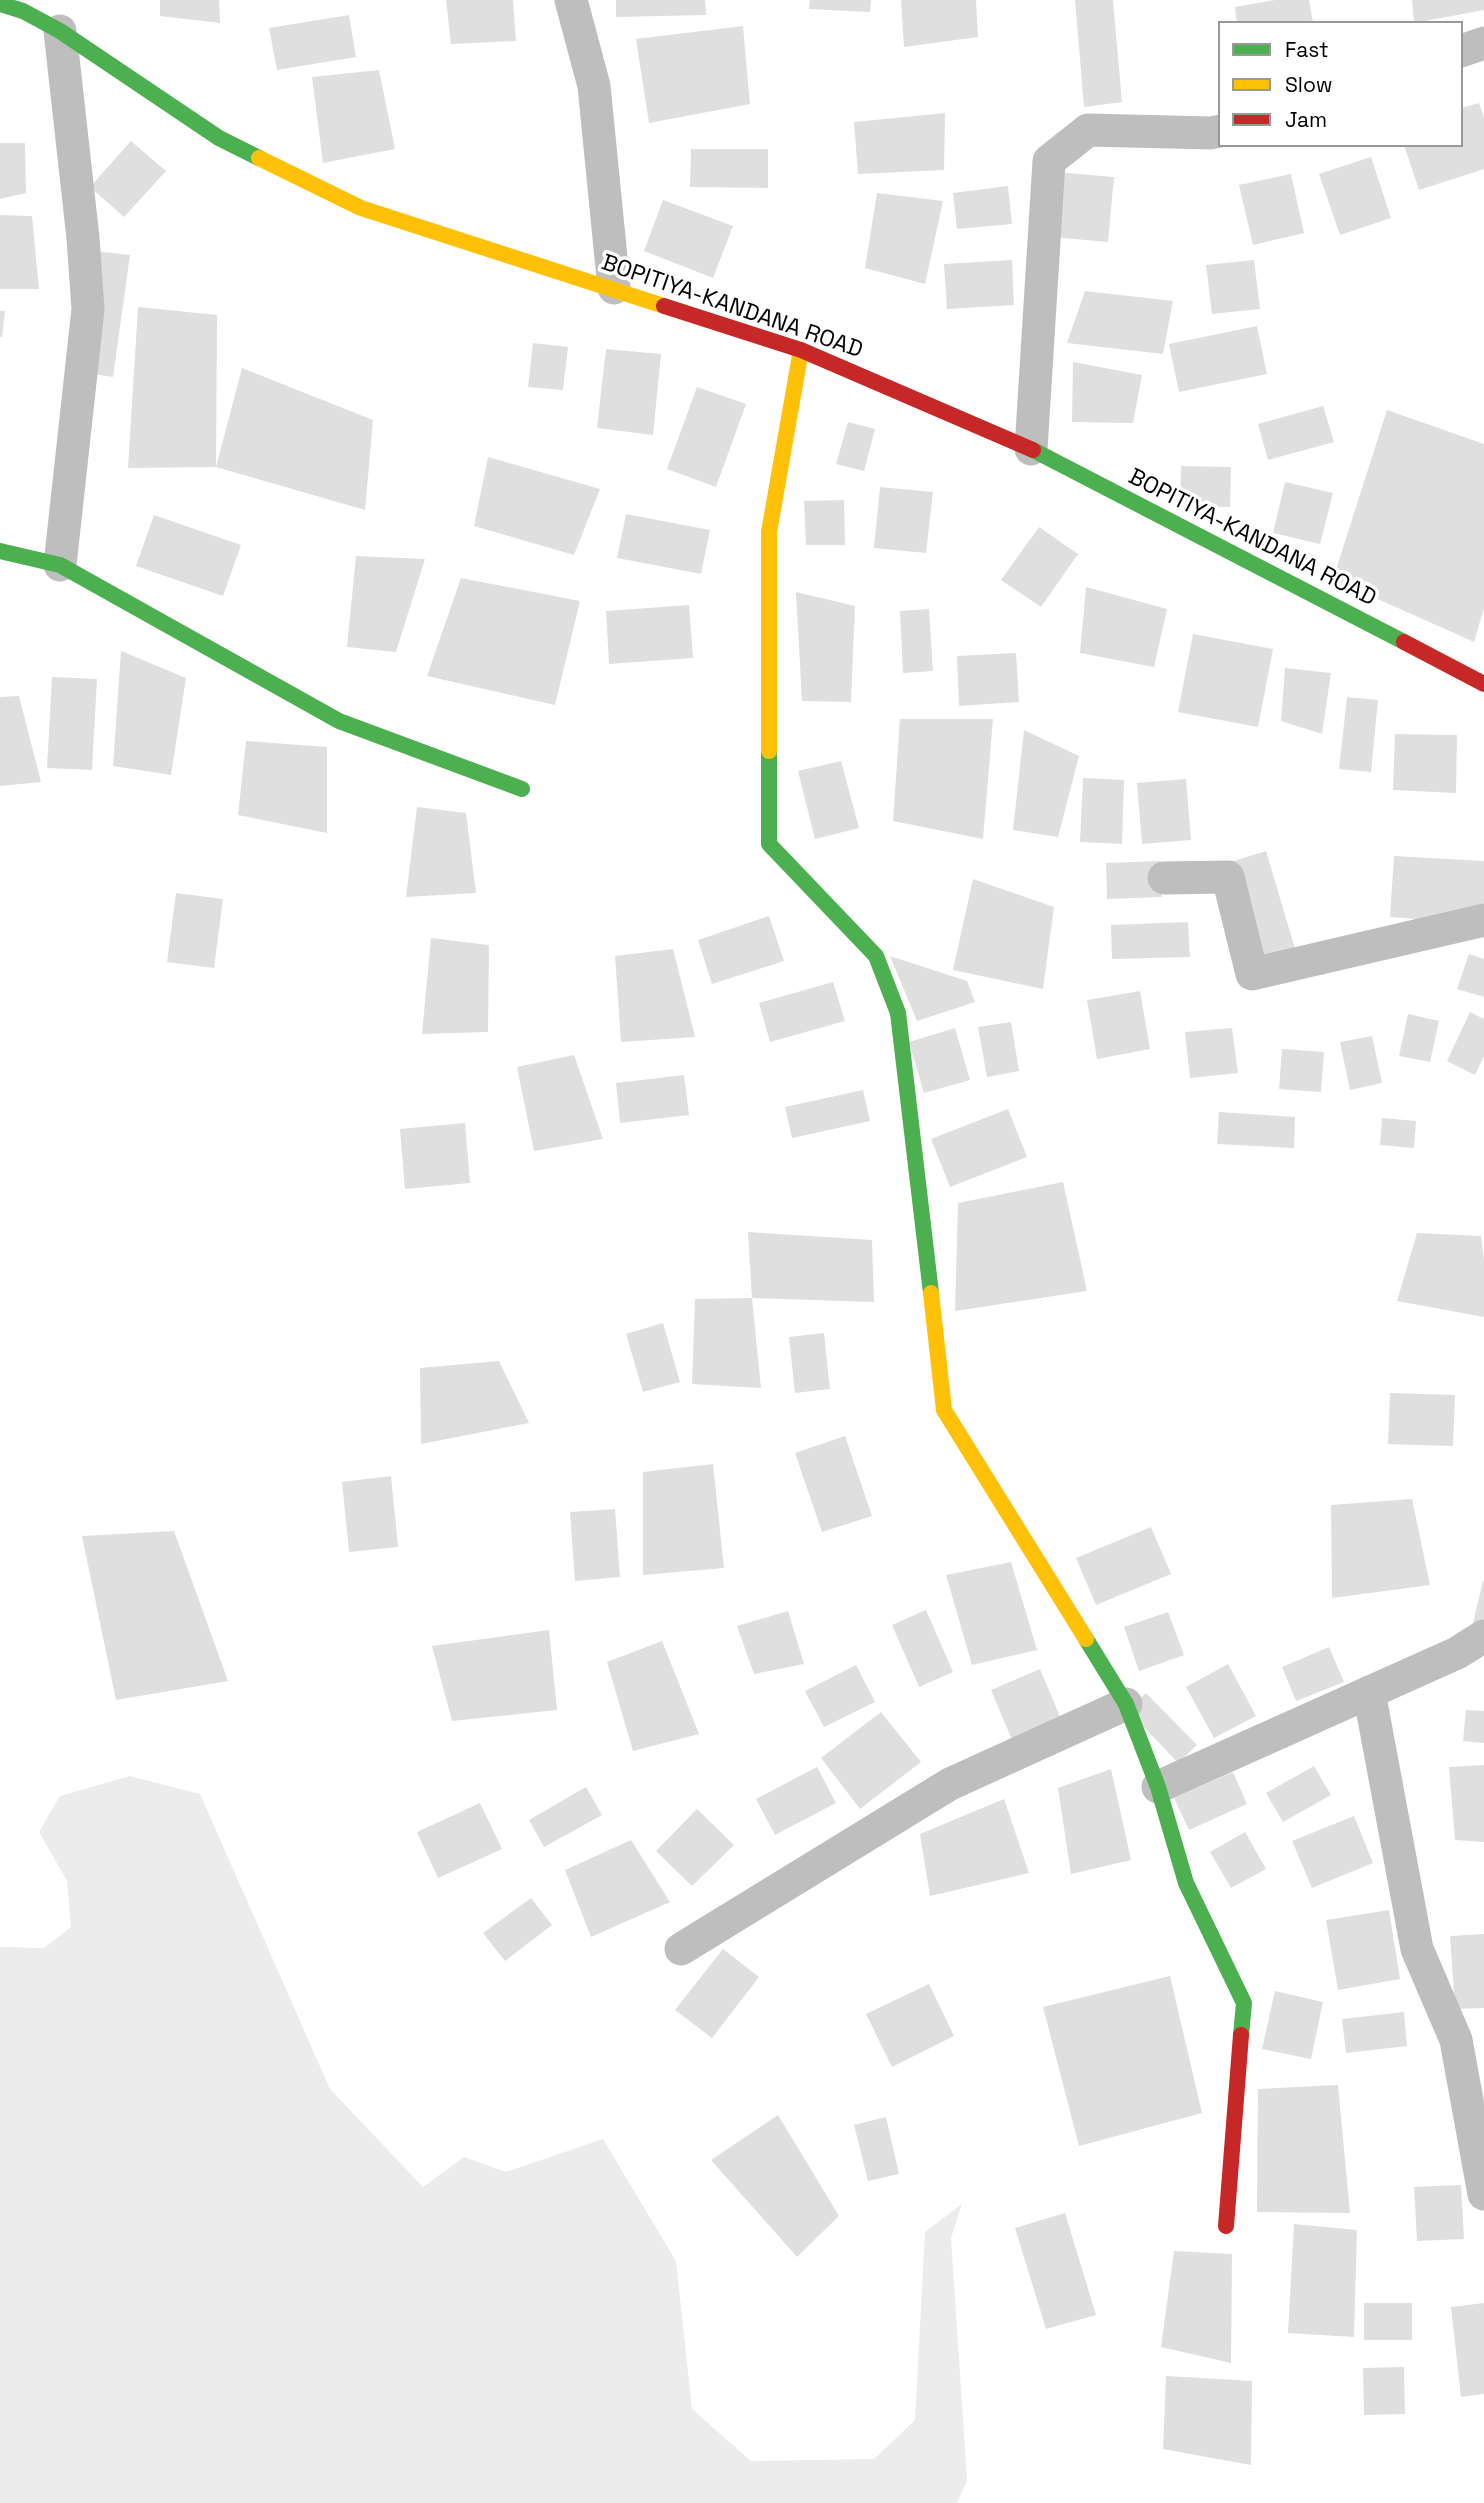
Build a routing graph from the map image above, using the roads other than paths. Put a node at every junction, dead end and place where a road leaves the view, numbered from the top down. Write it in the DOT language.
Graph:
graph roads {
  1 [pos="570,0"];
  2 [pos="16,5"];
  3 [pos="60,31"];
  4 [pos="1484,43"];
  5 [pos="1463,50"];
  6 [pos="1218,132"];
  7 [pos="614,288"];
  8 [pos="801,350"];
  9 [pos="1031,449"];
  10 [pos="0,551"];
  11 [pos="60,565"];
  12 [pos="1484,684"];
  13 [pos="522,789"];
  14 [pos="1164,877"];
  15 [pos="1484,920"];
  16 [pos="1484,1636"];
  17 [pos="1369,1692"];
  18 [pos="1126,1704"];
  19 [pos="1158,1787"];
  20 [pos="681,1949"];
  21 [pos="1484,2194"];
  22 [pos="1226,2226"];
  1 -- 7 [label="street"];
  2 -- 3 [label="street, BOPITIYA-KANDANA ROAD"];
  3 -- 7 [label="street, BOPITIYA-KANDANA ROAD"];
  3 -- 11 [label="street"];
  4 -- 5 [label="street"];
  6 -- 9 [label="street"];
  7 -- 8 [label="street, BOPITIYA-KANDANA ROAD"];
  8 -- 9 [label="street, BOPITIYA-KANDANA ROAD"];
  8 -- 18 [label="street"];
  9 -- 12 [label="street, BOPITIYA-KANDANA ROAD"];
  10 -- 11 [label="street"];
  11 -- 13 [label="street"];
  14 -- 15 [label="street"];
  16 -- 17 [label="street"];
  17 -- 19 [label="street"];
  17 -- 21 [label="street"];
  18 -- 19 [label="street"];
  18 -- 20 [label="street"];
  19 -- 22 [label="street"];
}
